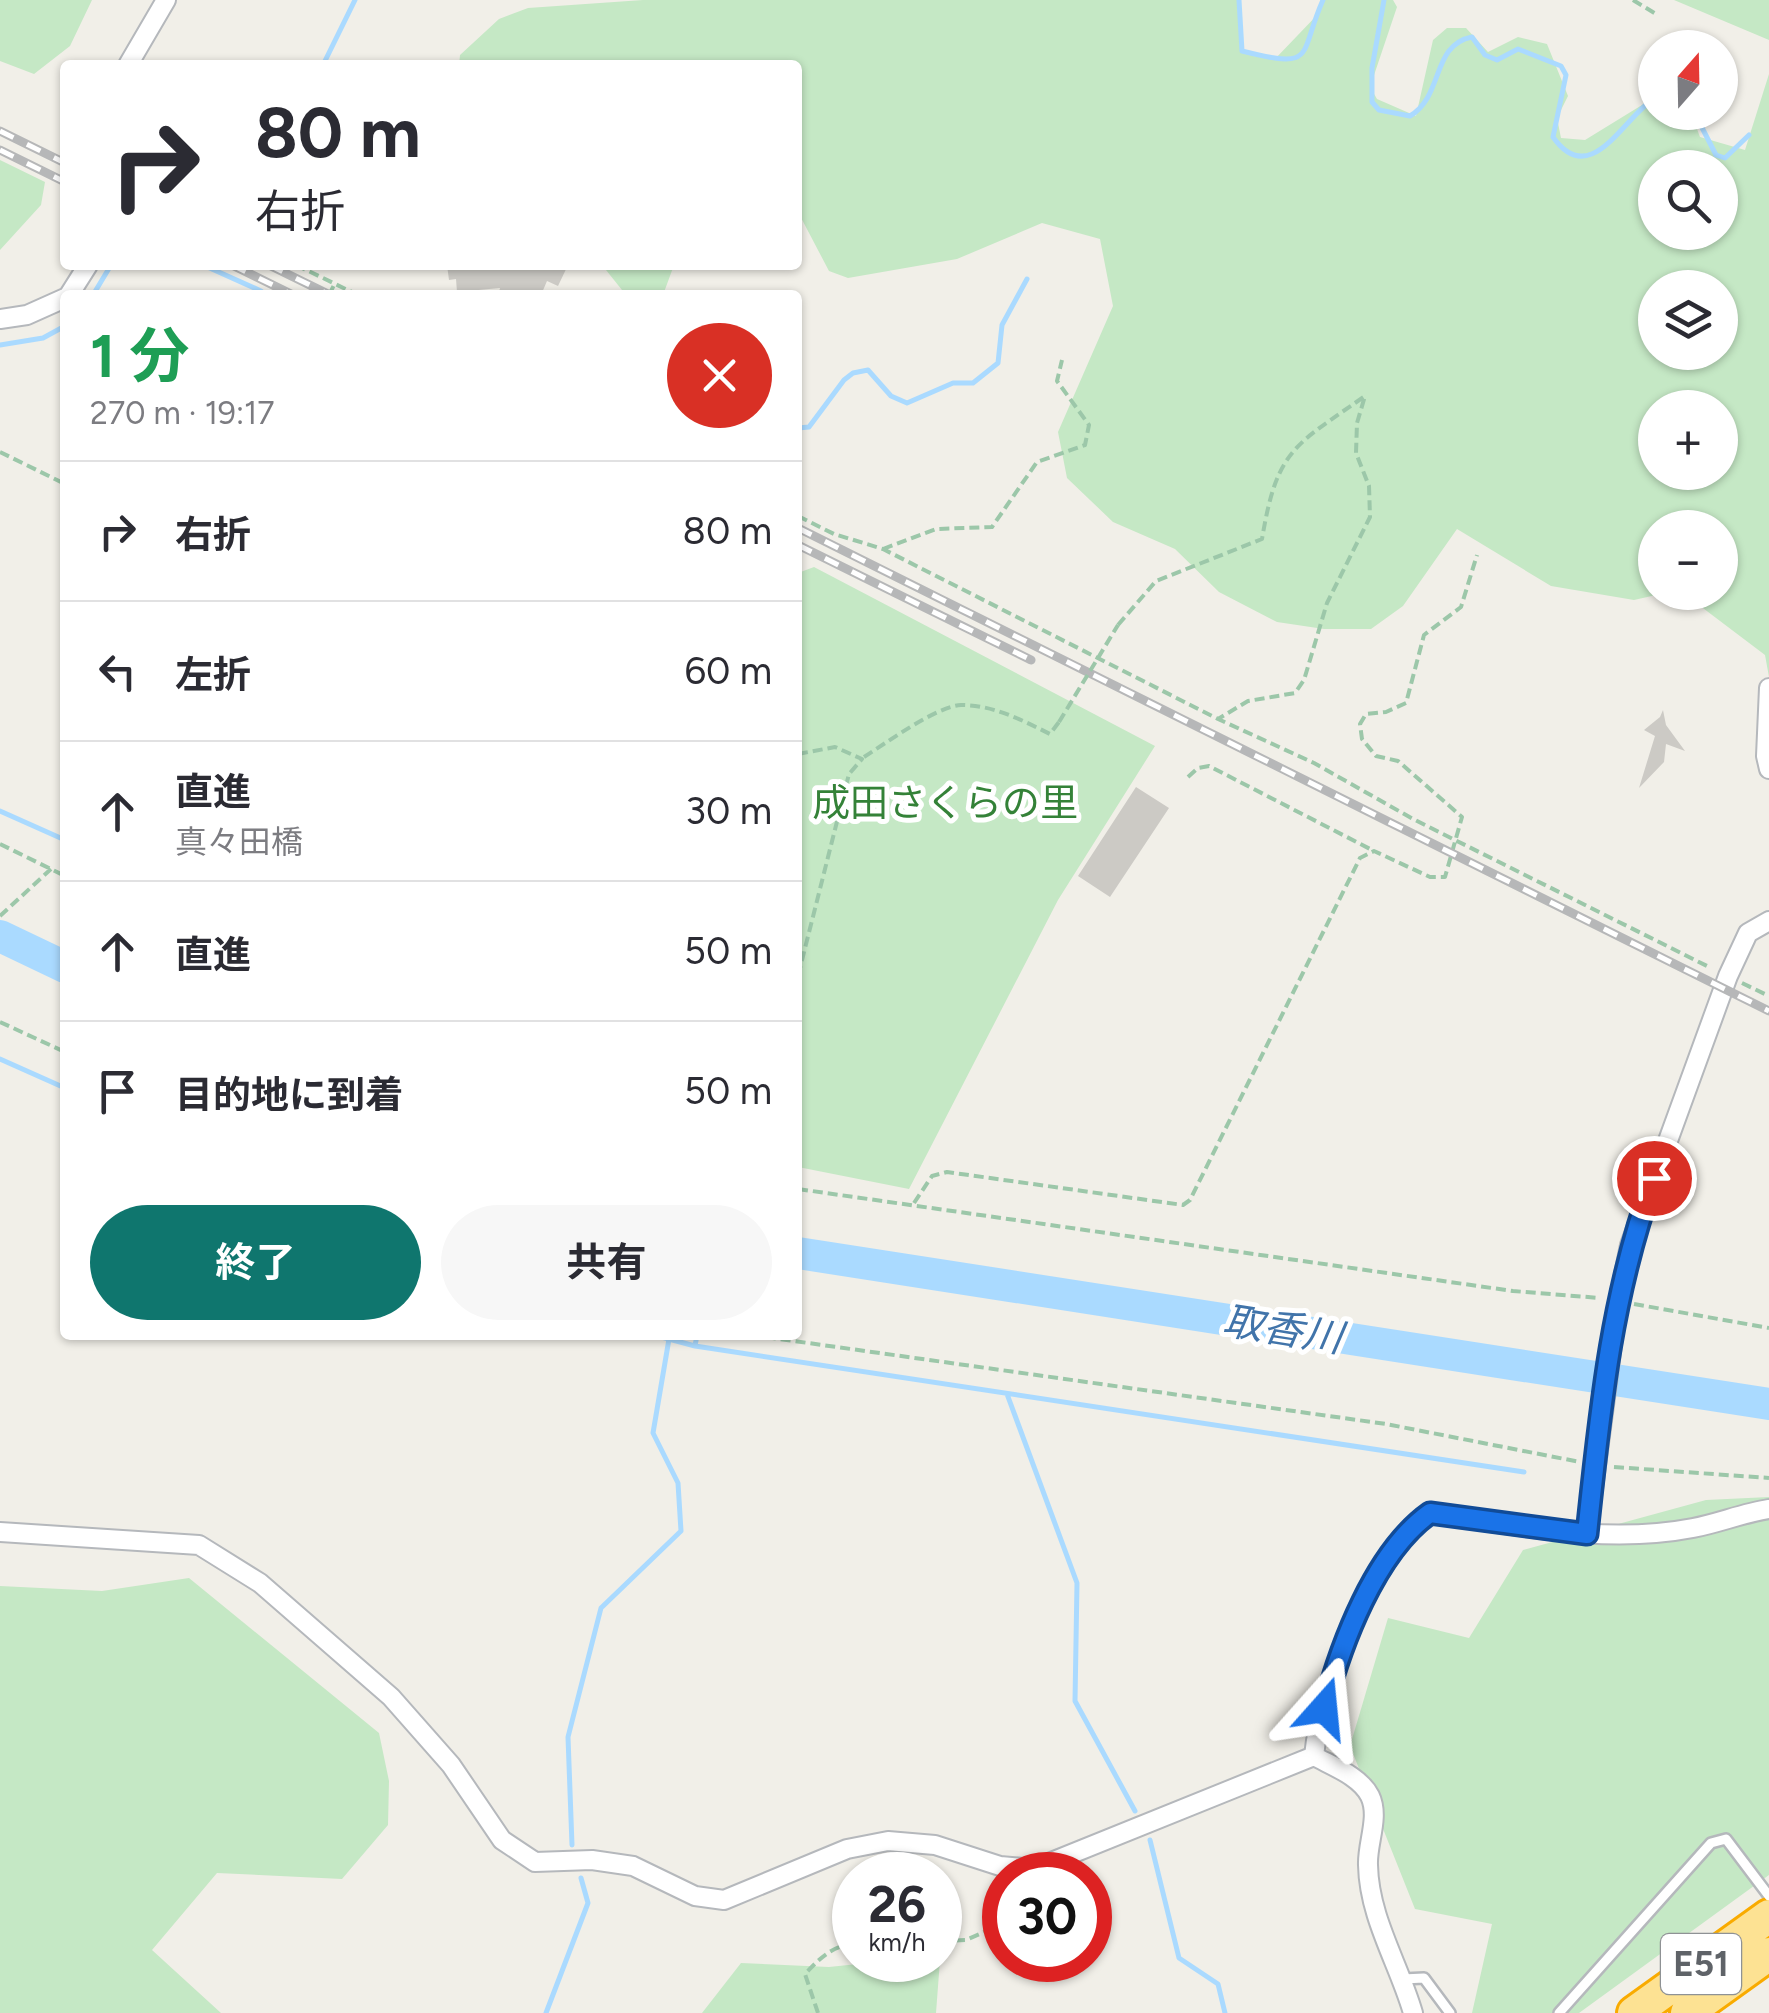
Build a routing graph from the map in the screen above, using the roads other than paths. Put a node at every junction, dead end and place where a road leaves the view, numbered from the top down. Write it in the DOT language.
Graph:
graph roads {
  1 [pos="166,0"];
  2 [pos="131,60"];
  3 [pos="60,299"];
  4 [pos="0,319"];
  5 [pos="1769,688"];
  6 [pos="1769,769"];
  7 [pos="1769,921"];
  8 [pos="1769,1509"];
  9 [pos="0,1532"];
  10 [pos="1587,1534"];
  11 [pos="1314,1756"];
  12 [pos="1769,1896"];
  13 [pos="1769,1916"];
  14 [pos="1769,1954"];
  15 [pos="1403,1979"];
  16 [pos="1414,2013"];
  17 [pos="1450,2013"];
  18 [pos="1559,2013"];
  19 [pos="1634,2013"];
  20 [pos="1687,2013"];
  1 -- 2 [label="street"];
  3 -- 4 [label="street"];
  5 -- 6 [label="street"];
  7 -- 10 [label="street"];
  8 -- 10 [label="street"];
  9 -- 11 [label="street"];
  10 -- 11 [label="street"];
  11 -- 15 [label="street"];
  12 -- 18 [label="lane"];
  13 -- 19 [label="highway, E51"];
  14 -- 20 [label="highway, E51"];
  15 -- 16 [label="street"];
  15 -- 17 [label="lane"];
}
